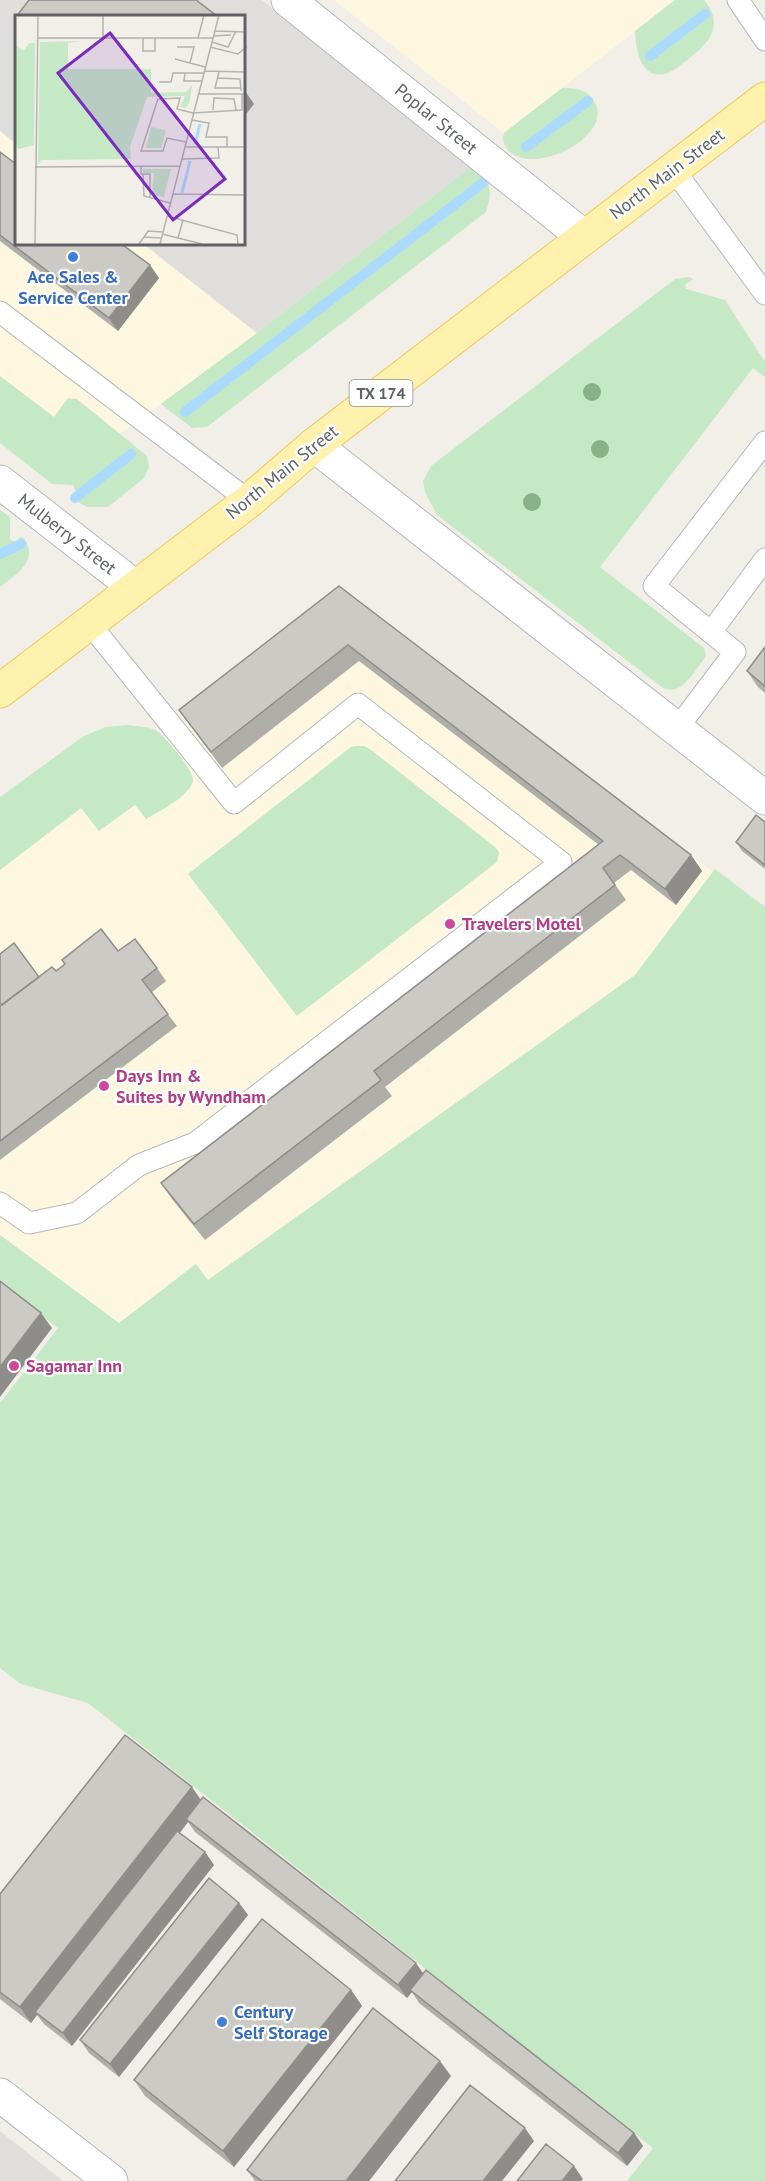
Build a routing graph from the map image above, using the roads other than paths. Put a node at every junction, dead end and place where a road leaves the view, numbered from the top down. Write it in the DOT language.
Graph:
graph roads {
  1 [pos="288,0"];
  2 [pos="738,0"];
  3 [pos="765,40"];
  4 [pos="765,99"];
  5 [pos="674,170"];
  6 [pos="584,237"];
  7 [pos="765,294"];
  8 [pos="0,312"];
  9 [pos="765,442"];
  10 [pos="314,445"];
  11 [pos="0,482"];
  12 [pos="249,501"];
  13 [pos="765,560"];
  14 [pos="135,587"];
  15 [pos="89,622"];
  16 [pos="711,632"];
  17 [pos="0,691"];
  18 [pos="676,730"];
  19 [pos="765,798"];
  20 [pos="0,1203"];
  21 [pos="0,2094"];
  22 [pos="104,2179"];
  1 -- 6 [label="street, Poplar Street"];
  2 -- 3 [label="lane"];
  4 -- 5 [label="main road, North Main Street / TX 174"];
  5 -- 6 [label="main road, North Main Street / TX 174"];
  5 -- 7 [label="lane"];
  6 -- 10 [label="main road, North Main Street / TX 174"];
  8 -- 12 [label="lane"];
  9 -- 16 [label="lane"];
  10 -- 12 [label="main road, North Main Street / TX 174"];
  10 -- 18 [label="street"];
  11 -- 14 [label="street, Mulberry Street"];
  12 -- 14 [label="main road, North Main Street / TX 174"];
  13 -- 16 [label="lane"];
  14 -- 15 [label="main road, North Main Street / TX 174"];
  15 -- 17 [label="main road, North Main Street / TX 174"];
  15 -- 20 [label="lane"];
  16 -- 18 [label="lane"];
  18 -- 19 [label="street"];
  21 -- 22 [label="street"];
}
